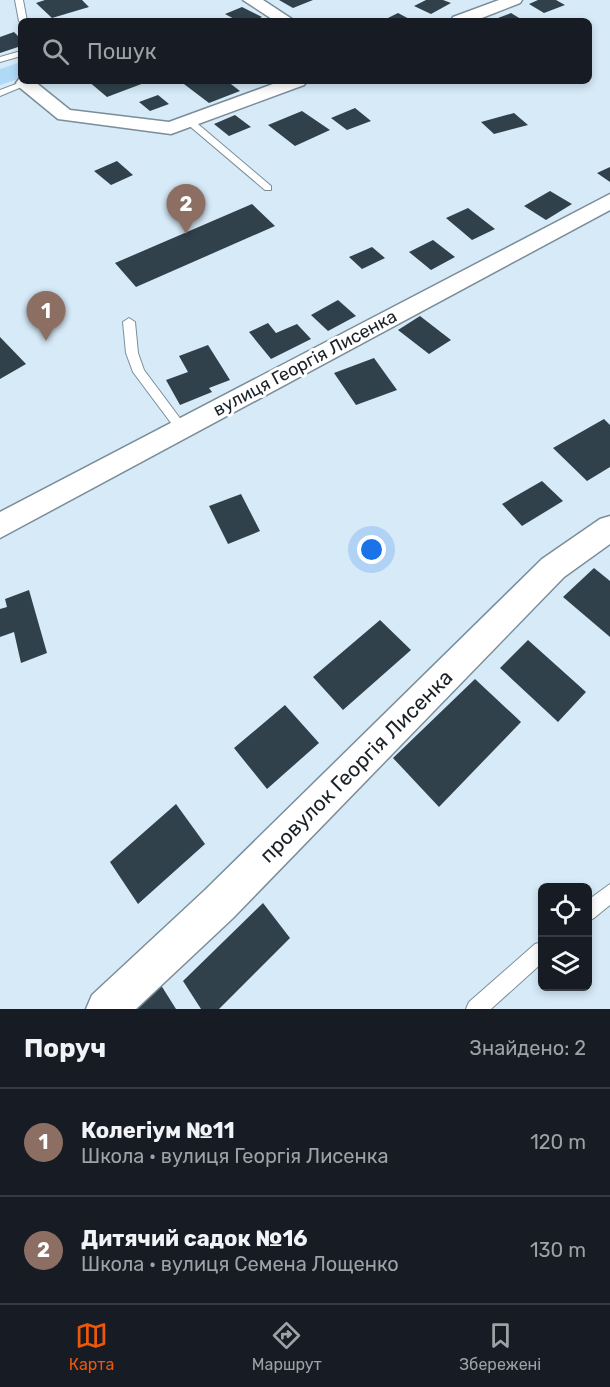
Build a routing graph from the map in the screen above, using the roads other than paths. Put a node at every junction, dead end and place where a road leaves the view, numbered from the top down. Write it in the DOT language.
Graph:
graph roads {
  1 [pos="19,0"];
  2 [pos="251,0"];
  3 [pos="514,0"];
  4 [pos="22,18"];
  5 [pos="282,18"];
  6 [pos="467,18"];
  7 [pos="18,54"];
  8 [pos="0,60"];
  9 [pos="24,84"];
  10 [pos="31,84"];
  11 [pos="290,84"];
  12 [pos="0,93"];
  13 [pos="189,121"];
  14 [pos="268,188"];
  15 [pos="610,201"];
  16 [pos="129,322"];
  17 [pos="181,428"];
  18 [pos="0,526"];
  19 [pos="610,528"];
  20 [pos="610,893"];
  21 [pos="592,909"];
  22 [pos="538,955"];
  23 [pos="106,1009"];
  24 [pos="476,1009"];
  1 -- 4 [label="lane"];
  2 -- 5 [label="street"];
  3 -- 6 [label="street"];
  7 -- 8 [label="lane"];
  9 -- 12 [label="lane"];
  10 -- 13 [label="street"];
  11 -- 13 [label="street"];
  13 -- 14 [label="lane"];
  15 -- 17 [label="street, вулиця Георгія Лисенка"];
  16 -- 17 [label="lane"];
  17 -- 18 [label="street, вулиця Георгія Лисенка"];
  19 -- 23 [label="street, провулок Георгія Лисенка"];
  20 -- 21 [label="lane"];
  22 -- 24 [label="lane"];
}
